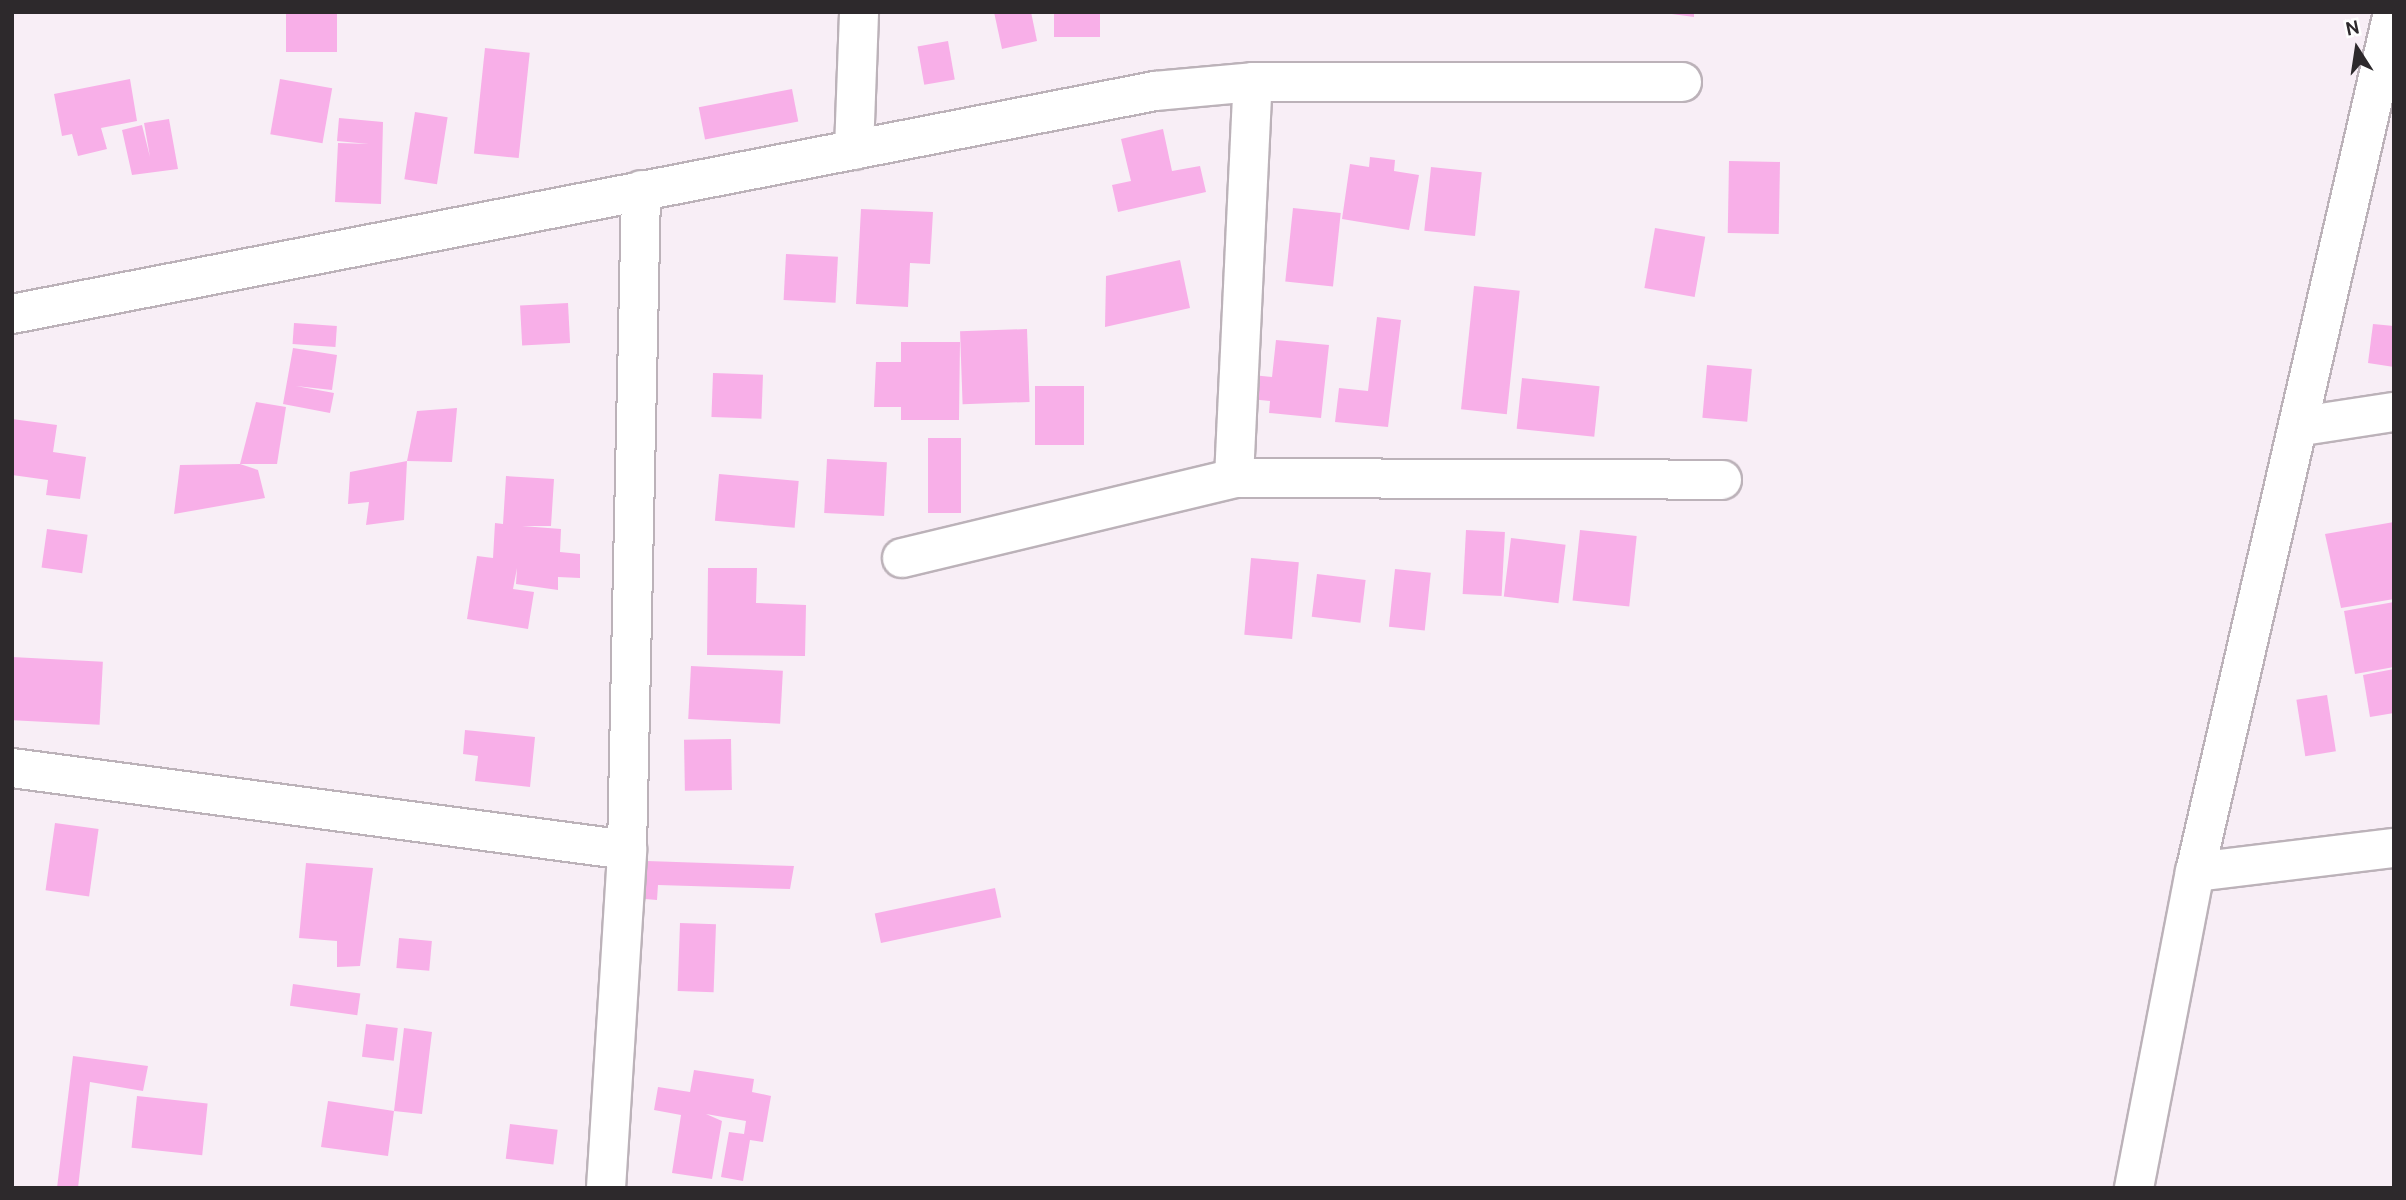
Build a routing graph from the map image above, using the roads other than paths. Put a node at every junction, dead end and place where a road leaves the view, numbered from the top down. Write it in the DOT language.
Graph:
graph roads {
  1 [pos="859,12"];
  2 [pos="2393,12"];
  3 [pos="1253,82"];
  4 [pos="1682,82"];
  5 [pos="854,150"];
  6 [pos="641,190"];
  7 [pos="12,314"];
  8 [pos="2394,412"];
  9 [pos="2302,426"];
  10 [pos="1234,478"];
  11 [pos="1722,480"];
  12 [pos="902,558"];
  13 [pos="12,768"];
  14 [pos="2394,848"];
  15 [pos="627,850"];
  16 [pos="2196,872"];
  17 [pos="606,1188"];
  18 [pos="2134,1188"];
  1 -- 5 [label="street"];
  2 -- 9 [label="street"];
  3 -- 4 [label="street"];
  3 -- 5 [label="street"];
  3 -- 10 [label="street"];
  5 -- 6 [label="street"];
  6 -- 7 [label="street"];
  6 -- 15 [label="street"];
  8 -- 9 [label="street"];
  9 -- 16 [label="street"];
  10 -- 11 [label="street"];
  10 -- 12 [label="street"];
  13 -- 15 [label="street"];
  14 -- 16 [label="street"];
  15 -- 17 [label="street"];
  16 -- 18 [label="street"];
}
